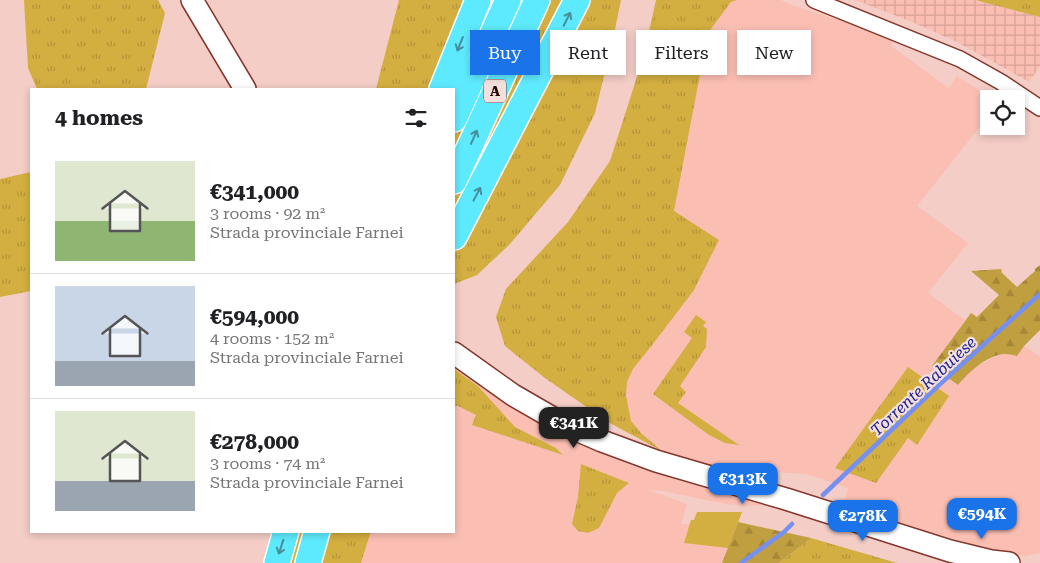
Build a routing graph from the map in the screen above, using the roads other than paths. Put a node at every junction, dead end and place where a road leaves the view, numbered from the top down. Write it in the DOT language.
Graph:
graph roads {
  1 [pos="192,0"];
  2 [pos="478,0"];
  3 [pos="508,0"];
  4 [pos="537,0"];
  5 [pos="577,0"];
  6 [pos="814,0"];
  7 [pos="244,88"];
  8 [pos="442,88"];
  9 [pos="1040,108"];
  10 [pos="455,117"];
  11 [pos="455,179"];
  12 [pos="455,235"];
  13 [pos="455,354"];
  14 [pos="285,533"];
  15 [pos="316,533"];
  16 [pos="958,557"];
  17 [pos="277,563"];
  18 [pos="308,563"];
  19 [pos="1009,563"];
  1 -- 7 [label="main road"];
  2 -- 8 [label="highway, one-way"];
  3 -- 10 [label="highway, A"];
  11 -- 4 [label="highway, A, one-way"];
  12 -- 5 [label="highway, one-way"];
  6 -- 9 [label="street"];
  13 -- 16 [label="main road"];
  14 -- 17 [label="highway, one-way"];
  15 -- 18 [label="highway"];
  16 -- 19 [label="main road"];
}
